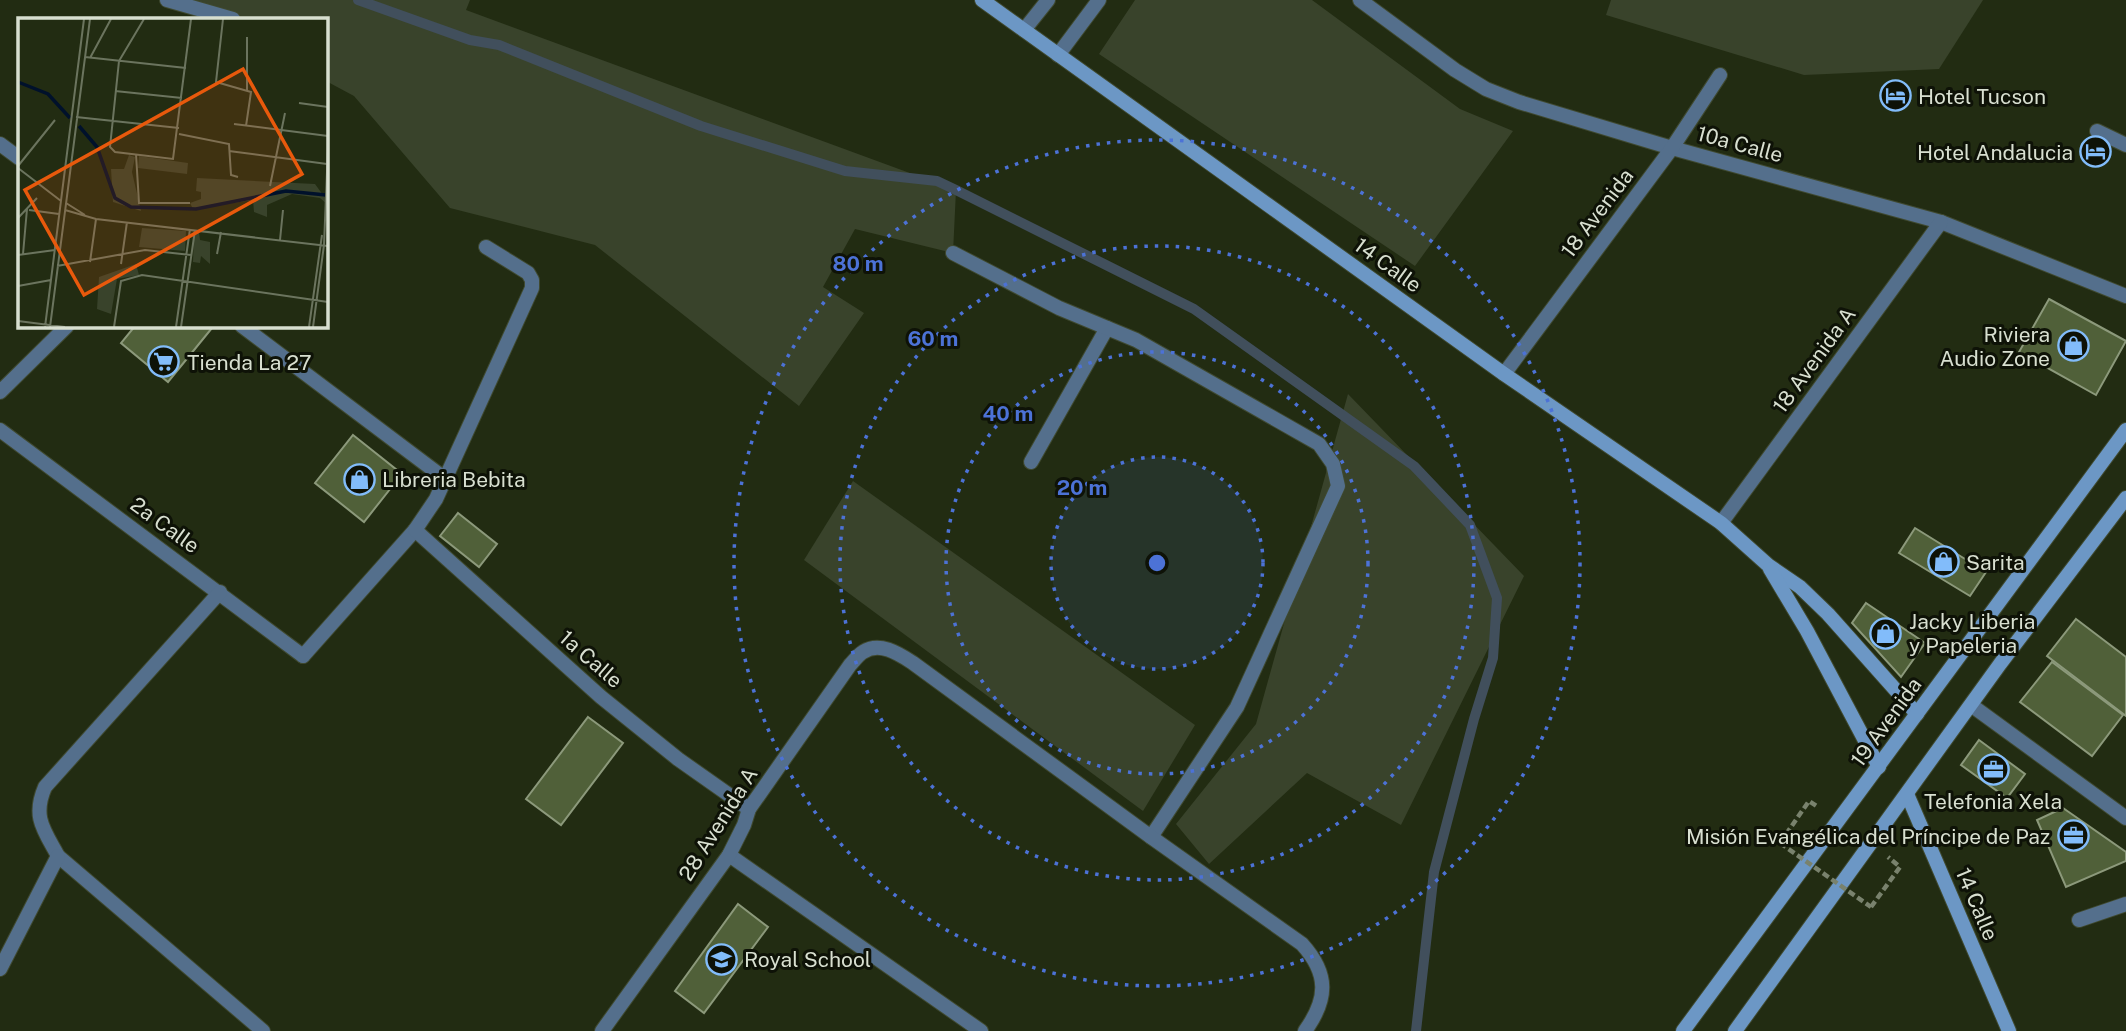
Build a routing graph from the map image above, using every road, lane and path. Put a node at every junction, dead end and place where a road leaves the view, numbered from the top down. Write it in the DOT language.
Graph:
graph roads {
  1 [pos="167,0"];
  2 [pos="982,0"];
  3 [pos="1048,0"];
  4 [pos="1099,0"];
  5 [pos="1360,0"];
  6 [pos="230,18"];
  7 [pos="1024,30"];
  8 [pos="1058,55"];
  9 [pos="1720,75"];
  10 [pos="2096,131"];
  11 [pos="0,144"];
  12 [pos="2126,145"];
  13 [pos="1672,148"];
  14 [pos="18,157"];
  15 [pos="1941,222"];
  16 [pos="486,247"];
  17 [pos="953,253"];
  18 [pos="2126,296"];
  19 [pos="66,327"];
  20 [pos="243,327"];
  21 [pos="1107,328"];
  22 [pos="1504,374"];
  23 [pos="0,392"];
  24 [pos="0,430"];
  25 [pos="2124,436"];
  26 [pos="1031,462"];
  27 [pos="444,478"];
  28 [pos="2126,498"];
  29 [pos="1721,523"];
  30 [pos="415,530"];
  31 [pos="1768,565"];
  32 [pos="220,592"];
  33 [pos="1971,705"];
  34 [pos="1917,714"];
  35 [pos="1879,767"];
  36 [pos="1907,794"];
  37 [pos="1809,802"];
  38 [pos="749,809"];
  39 [pos="2126,818"];
  40 [pos="1151,837"];
  41 [pos="729,855"];
  42 [pos="58,856"];
  43 [pos="1900,867"];
  44 [pos="2126,904"];
  45 [pos="2079,920"];
  46 [pos="0,969"];
  47 [pos="263,1031"];
  48 [pos="602,1031"];
  49 [pos="981,1031"];
  50 [pos="1305,1031"];
  51 [pos="1683,1031"];
  52 [pos="1735,1031"];
  53 [pos="2009,1031"];
  1 -- 6 [label="street"];
  2 -- 7 [label="street, 14 Calle"];
  3 -- 7 [label="street"];
  4 -- 8 [label="street"];
  5 -- 13 [label="street, 10a Calle"];
  7 -- 8 [label="street, 14 Calle"];
  8 -- 22 [label="street, 14 Calle"];
  9 -- 13 [label="street, 18 Avenida"];
  10 -- 12 [label="street"];
  11 -- 14 [label="street"];
  13 -- 15 [label="street, 10a Calle"];
  13 -- 22 [label="street, 18 Avenida"];
  15 -- 18 [label="street, 10a Calle"];
  15 -- 29 [label="street, 18 Avenida A"];
  16 -- 27 [label="street"];
  17 -- 21 [label="street"];
  19 -- 23 [label="street"];
  20 -- 27 [label="street"];
  21 -- 26 [label="street"];
  21 -- 40 [label="street"];
  22 -- 29 [label="street, 14 Calle"];
  24 -- 32 [label="street, 2a Calle"];
  25 -- 34 [label="street, 19 Avenida"];
  27 -- 30 [label="street"];
  28 -- 33 [label="street"];
  29 -- 31 [label="street, 14 Calle"];
  30 -- 32 [label="street, 2a Calle"];
  30 -- 38 [label="street, 1a Calle"];
  31 -- 34 [label="street, 14 Calle"];
  31 -- 35 [label="street, 14 Calle"];
  32 -- 42 [label="street"];
  33 -- 36 [label="street"];
  33 -- 39 [label="street"];
  34 -- 35 [label="street, 19 Avenida"];
  35 -- 51 [label="street, 19 Avenida"];
  36 -- 52 [label="street"];
  36 -- 53 [label="street, 14 Calle"];
  37 -- 43 [label="path, bridge"];
  38 -- 40 [label="street, 28 Avenida A"];
  38 -- 41 [label="street, 28 Avenida A"];
  40 -- 50 [label="street"];
  41 -- 48 [label="street, 28 Avenida A"];
  41 -- 49 [label="street"];
  42 -- 46 [label="street"];
  42 -- 47 [label="street"];
  44 -- 45 [label="street"];
}
